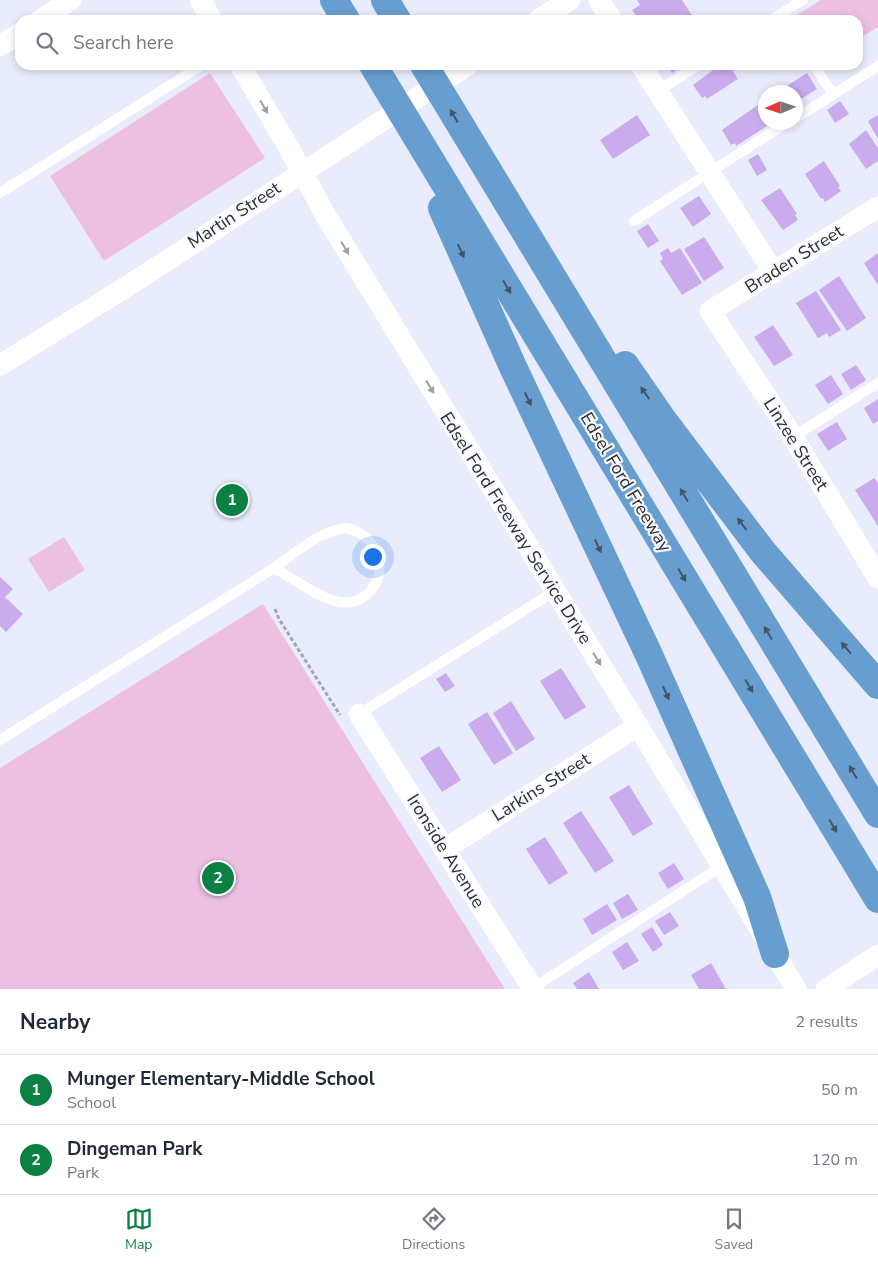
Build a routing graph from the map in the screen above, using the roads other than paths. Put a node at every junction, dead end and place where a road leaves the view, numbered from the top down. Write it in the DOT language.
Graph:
graph roads {
  1 [pos="71,0"];
  2 [pos="200,0"];
  3 [pos="334,0"];
  4 [pos="385,0"];
  5 [pos="570,0"];
  6 [pos="599,0"];
  7 [pos="803,0"];
  8 [pos="48,15"];
  9 [pos="209,15"];
  10 [pos="343,15"];
  11 [pos="394,15"];
  12 [pos="546,15"];
  13 [pos="609,15"];
  14 [pos="786,15"];
  15 [pos="15,36"];
  16 [pos="0,46"];
  17 [pos="878,66"];
  18 [pos="194,70"];
  19 [pos="243,70"];
  20 [pos="376,70"];
  21 [pos="427,70"];
  22 [pos="460,70"];
  23 [pos="644,70"];
  24 [pos="691,70"];
  25 [pos="817,70"];
  26 [pos="658,91"];
  27 [pos="833,94"];
  28 [pos="803,113"];
  29 [pos="775,130"];
  30 [pos="418,140"];
  31 [pos="475,150"];
  32 [pos="302,171"];
  33 [pos="709,172"];
  34 [pos="0,193"];
  35 [pos="878,207"];
  36 [pos="634,221"];
  37 [pos="774,272"];
  38 [pos="710,311"];
  39 [pos="0,365"];
  40 [pos="878,383"];
  41 [pos="793,437"];
  42 [pos="274,568"];
  43 [pos="878,580"];
  44 [pos="555,591"];
  45 [pos="878,685"];
  46 [pos="351,718"];
  47 [pos="638,726"];
  48 [pos="0,740"];
  49 [pos="878,814"];
  50 [pos="445,849"];
  51 [pos="722,866"];
  52 [pos="878,900"];
  53 [pos="775,954"];
  54 [pos="878,956"];
  55 [pos="533,989"];
  56 [pos="796,989"];
  57 [pos="826,989"];
  1 -- 8 [label="street"];
  2 -- 9 [label="street"];
  3 -- 10 [label="highway"];
  4 -- 11 [label="highway"];
  5 -- 12 [label="street"];
  6 -- 13 [label="street"];
  7 -- 14 [label="lane"];
  15 -- 16 [label="street"];
  17 -- 27 [label="lane"];
  18 -- 34 [label="lane"];
  19 -- 32 [label="street, Edsel Ford Freeway Service Drive, one-way"];
  20 -- 30 [label="highway, Edsel Ford Freeway"];
  31 -- 21 [label="highway, one-way"];
  22 -- 32 [label="street, Martin Street"];
  23 -- 26 [label="street"];
  24 -- 26 [label="lane"];
  25 -- 27 [label="lane"];
  26 -- 33 [label="street"];
  27 -- 28 [label="lane"];
  29 -- 33 [label="lane"];
  30 -- 52 [label="highway, Edsel Ford Freeway, one-way"];
  30 -- 53 [label="highway, one-way"];
  45 -- 31 [label="highway, one-way"];
  49 -- 31 [label="highway, one-way"];
  32 -- 39 [label="street, Martin Street"];
  32 -- 44 [label="street, Edsel Ford Freeway Service Drive, one-way"];
  33 -- 36 [label="lane"];
  33 -- 37 [label="street"];
  35 -- 37 [label="street, Braden Street"];
  37 -- 38 [label="street, Braden Street"];
  38 -- 41 [label="street, Linzee Street"];
  40 -- 41 [label="lane"];
  41 -- 43 [label="street, Linzee Street"];
  42 -- 42 [label="lane"];
  42 -- 48 [label="lane"];
  44 -- 46 [label="lane"];
  44 -- 47 [label="street, Edsel Ford Freeway Service Drive, one-way"];
  46 -- 50 [label="street, Ironside Avenue"];
  47 -- 50 [label="street, Larkins Street"];
  47 -- 51 [label="street, Edsel Ford Freeway Service Drive"];
  50 -- 55 [label="street, Ironside Avenue"];
  51 -- 53 [label="street, Edsel Ford Freeway Service Drive"];
  51 -- 55 [label="lane"];
  53 -- 56 [label="street, Edsel Ford Freeway Service Drive"];
  54 -- 57 [label="street"];
}
